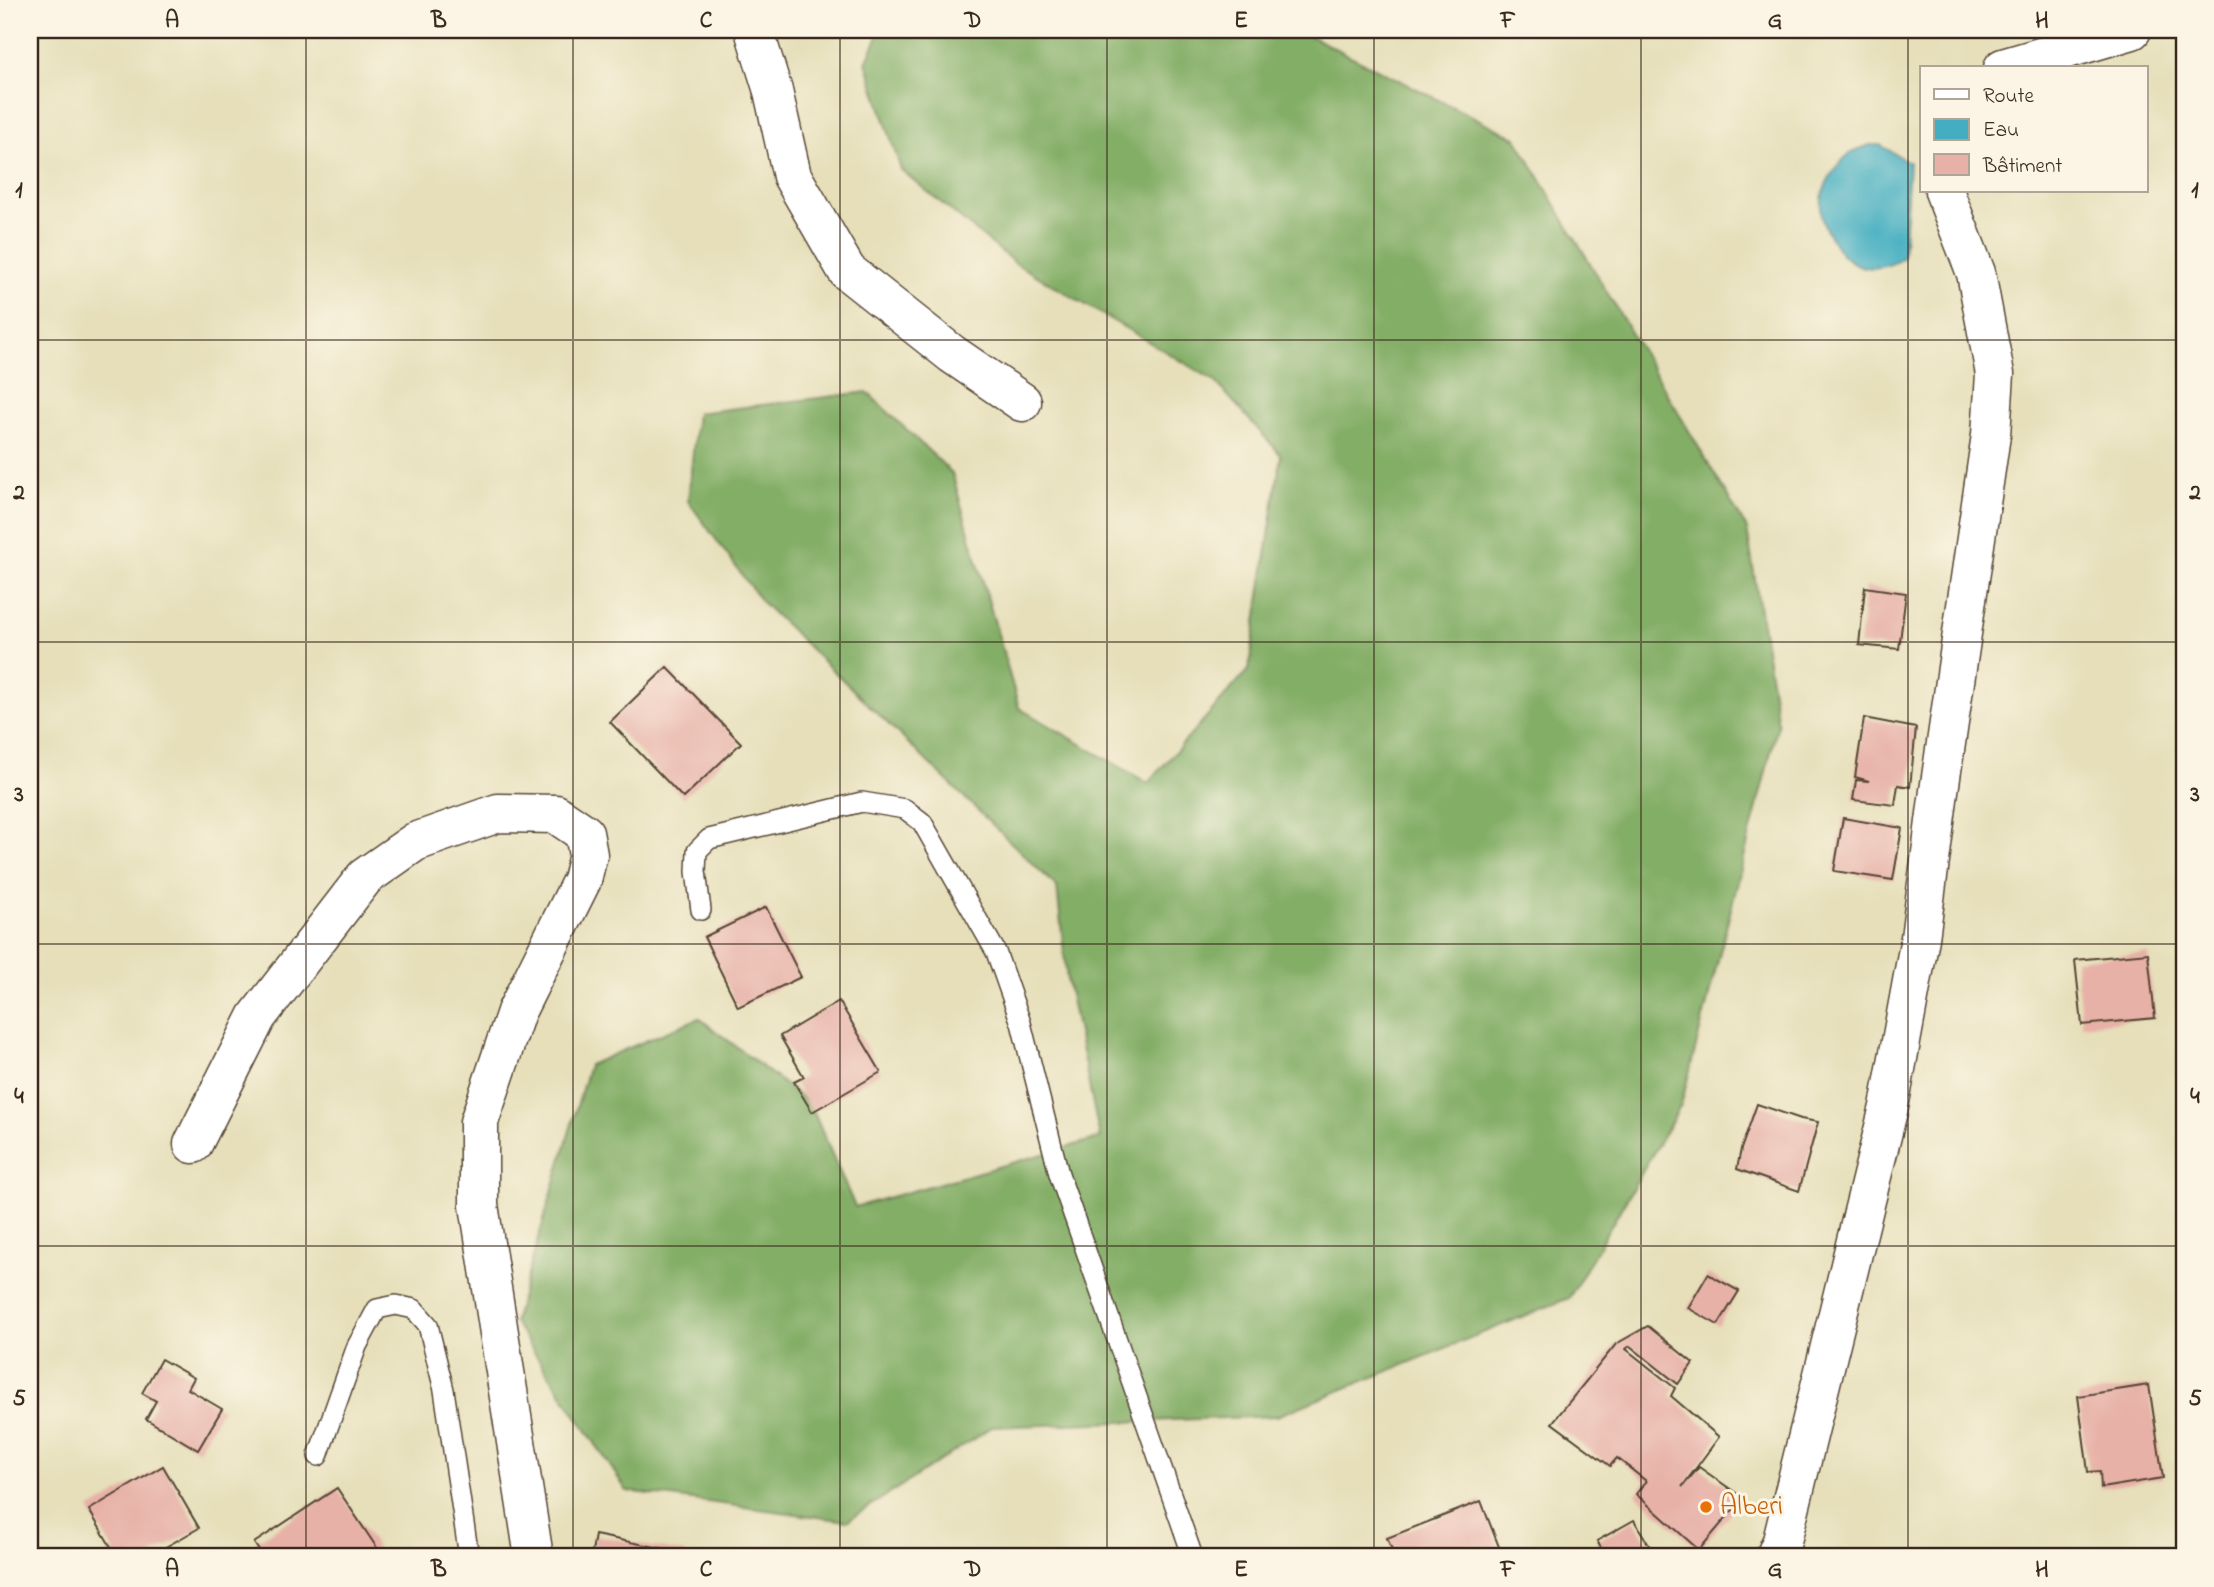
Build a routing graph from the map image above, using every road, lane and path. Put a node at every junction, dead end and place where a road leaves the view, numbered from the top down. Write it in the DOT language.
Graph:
graph roads {
  1 [pos="754,30"];
  2 [pos="2132,30"];
  3 [pos="2010,66"];
  4 [pos="1944,192"];
  5 [pos="1023,402"];
  6 [pos="701,910"];
  7 [pos="193,1144"];
  8 [pos="318,1456"];
  9 [pos="469,1557"];
  10 [pos="534,1557"];
  11 [pos="1193,1557"];
  12 [pos="1775,1557"];
  1 -- 5 [label="street"];
  2 -- 3 [label="street"];
  4 -- 12 [label="street"];
  6 -- 11 [label="lane"];
  7 -- 10 [label="street"];
  8 -- 9 [label="lane"];
}
